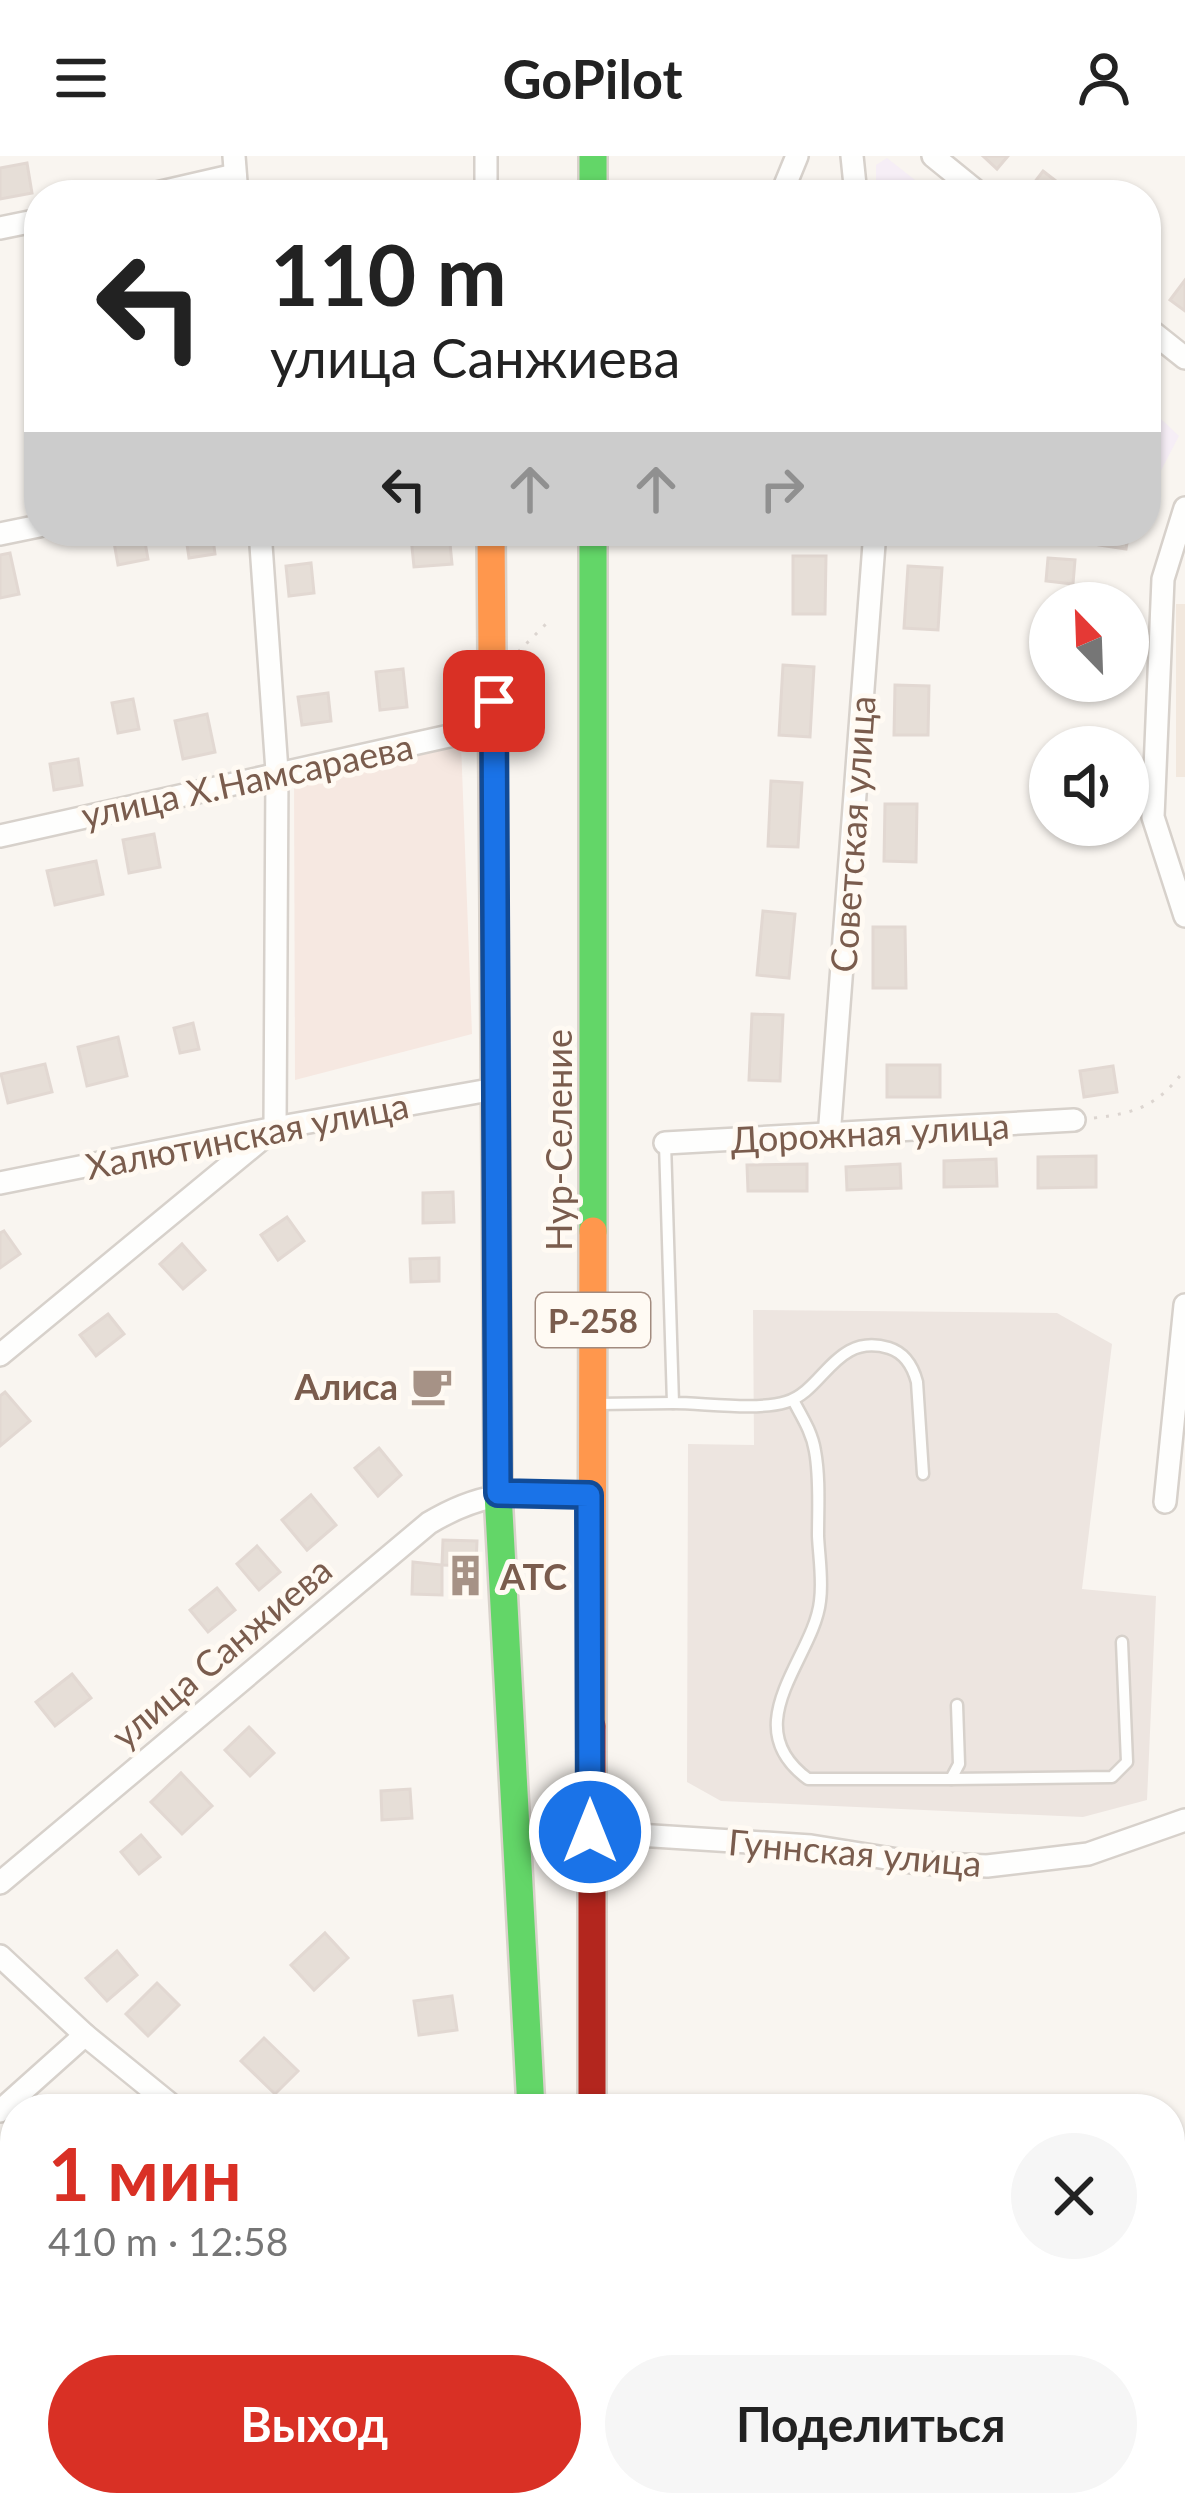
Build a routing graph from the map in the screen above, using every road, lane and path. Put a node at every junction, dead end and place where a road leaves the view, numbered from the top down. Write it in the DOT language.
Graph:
graph roads {
  1 [pos="933,156"];
  2 [pos="963,180"];
  3 [pos="1161,339"];
  4 [pos="1185,358"];
  5 [pos="1185,508"];
  6 [pos="1180,537"];
  7 [pos="261,546"];
  8 [pos="491,546"];
  9 [pos="593,546"];
  10 [pos="874,546"];
  11 [pos="550,620"];
  12 [pos="494,676"];
  13 [pos="494,726"];
  14 [pos="277,771"];
  15 [pos="0,836"];
  16 [pos="1185,916"];
  17 [pos="1185,1069"];
  18 [pos="495,1089"];
  19 [pos="1074,1120"];
  20 [pos="275,1128"];
  21 [pos="829,1136"];
  22 [pos="665,1143"];
  23 [pos="0,1183"];
  24 [pos="1185,1305"];
  25 [pos="0,1355"];
  26 [pos="793,1400"];
  27 [pos="673,1403"];
  28 [pos="592,1405"];
  29 [pos="923,1474"];
  30 [pos="498,1493"];
  31 [pos="589,1495"];
  32 [pos="1166,1502"];
  33 [pos="1122,1642"];
  34 [pos="957,1705"];
  35 [pos="951,1779"];
  36 [pos="1185,1820"];
  37 [pos="590,1832"];
  38 [pos="0,1883"];
  39 [pos="0,1956"];
  40 [pos="85,2035"];
  41 [pos="19,2094"];
  42 [pos="158,2094"];
  43 [pos="530,2094"];
  44 [pos="592,2094"];
  1 -- 2 [label="street"];
  3 -- 4 [label="street"];
  5 -- 6 [label="street"];
  6 -- 16 [label="street"];
  7 -- 14 [label="street"];
  8 -- 12 [label="main road"];
  9 -- 28 [label="main road, Нур-Селение / Р-258"];
  10 -- 21 [label="street, Советская улица"];
  11 -- 12 [label="path"];
  12 -- 13 [label="main road"];
  13 -- 14 [label="street, улица Х.Намсараева"];
  13 -- 18 [label="main road"];
  14 -- 15 [label="street, улица Х.Намсараева"];
  14 -- 20 [label="street"];
  17 -- 19 [label="path"];
  18 -- 20 [label="street, Халютинская улица"];
  18 -- 30 [label="main road"];
  19 -- 21 [label="street, Дорожная улица"];
  20 -- 23 [label="street, Халютинская улица"];
  20 -- 25 [label="street"];
  21 -- 22 [label="street, Дорожная улица"];
  22 -- 27 [label="lane"];
  24 -- 32 [label="street"];
  26 -- 27 [label="lane"];
  26 -- 29 [label="lane"];
  26 -- 35 [label="lane"];
  27 -- 28 [label="lane"];
  28 -- 31 [label="main road, Нур-Селение / Р-258"];
  30 -- 31 [label="street, улица Санжиева"];
  30 -- 38 [label="street, улица Санжиева"];
  30 -- 43 [label="main road"];
  31 -- 37 [label="main road, Нур-Селение / Р-258"];
  33 -- 35 [label="lane"];
  34 -- 35 [label="lane"];
  36 -- 37 [label="street, Гуннская улица"];
  37 -- 44 [label="main road, Нур-Селение / Р-258"];
  39 -- 40 [label="street"];
  40 -- 41 [label="street"];
  40 -- 42 [label="street"];
}
